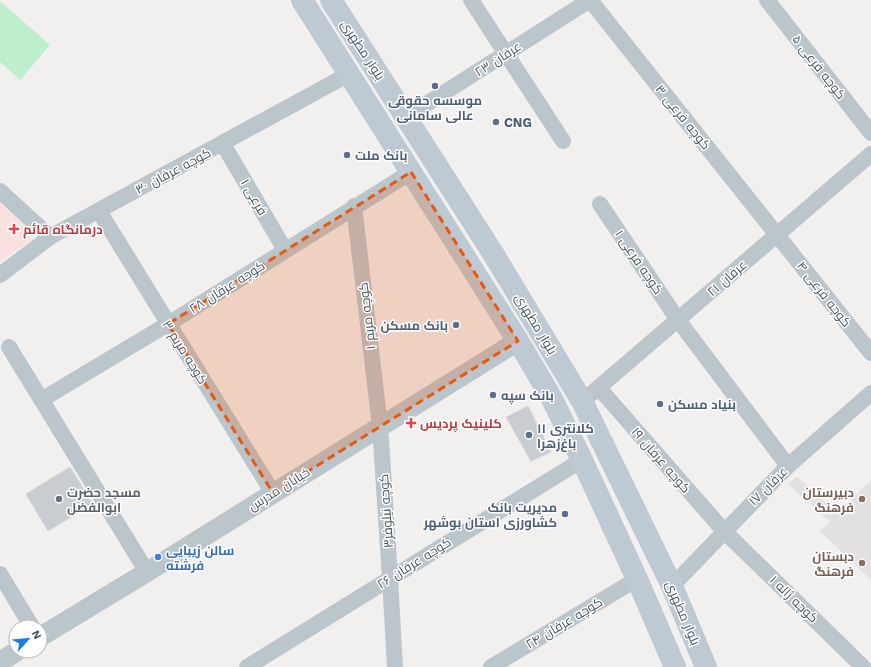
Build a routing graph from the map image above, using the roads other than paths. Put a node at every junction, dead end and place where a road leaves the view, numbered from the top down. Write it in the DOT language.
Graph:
graph roads {
  1 [pos="302,0"];
  2 [pos="331,0"];
  3 [pos="471,0"];
  4 [pos="590,0"];
  5 [pos="767,0"];
  6 [pos="506,54"];
  7 [pos="349,74"];
  8 [pos="406,117"];
  9 [pos="871,133"];
  10 [pos="563,141"];
  11 [pos="223,144"];
  12 [pos="871,154"];
  13 [pos="411,172"];
  14 [pos="0,191"];
  15 [pos="600,204"];
  16 [pos="354,206"];
  17 [pos="99,211"];
  18 [pos="777,234"];
  19 [pos="50,237"];
  20 [pos="285,250"];
  21 [pos="0,275"];
  22 [pos="678,320"];
  23 [pos="168,324"];
  24 [pos="518,341"];
  25 [pos="9,347"];
  26 [pos="871,353"];
  27 [pos="871,393"];
  28 [pos="591,394"];
  29 [pos="41,400"];
  30 [pos="380,426"];
  31 [pos="582,460"];
  32 [pos="788,466"];
  33 [pos="273,493"];
  34 [pos="724,531"];
  35 [pos="147,572"];
  36 [pos="0,574"];
  37 [pos="390,578"];
  38 [pos="637,579"];
  39 [pos="672,586"];
  40 [pos="27,619"];
  41 [pos="48,632"];
  42 [pos="247,667"];
  43 [pos="395,667"];
  44 [pos="491,667"];
  45 [pos="675,667"];
  46 [pos="706,667"];
  47 [pos="863,667"];
  1 -- 7 [label="main road, بلوار مطهری"];
  2 -- 8 [label="main road, بلوار مطهری"];
  3 -- 6 [label="street"];
  4 -- 6 [label="street, عرفان ۲۳"];
  4 -- 18 [label="street, کوچه فرعی ۳"];
  5 -- 9 [label="street, کوچه فرعی ۵"];
  6 -- 8 [label="street, عرفان ۲۳"];
  6 -- 10 [label="street"];
  7 -- 11 [label="street, کوچه عرفان ۳۰"];
  7 -- 13 [label="main road, بلوار مطهری"];
  8 -- 28 [label="main road, بلوار مطهری"];
  11 -- 17 [label="street, کوچه عرفان ۳۰"];
  11 -- 20 [label="street, فرعی ۱"];
  12 -- 18 [label="street, عرفان ۲۱"];
  13 -- 16 [label="street, کوچه عرفان ۲۸"];
  13 -- 24 [label="main road, بلوار مطهری"];
  14 -- 19 [label="street"];
  15 -- 22 [label="street, کوچه فرعی ۱"];
  16 -- 20 [label="street, کوچه عرفان ۲۸"];
  16 -- 30 [label="street, کوچه مریم ۱"];
  17 -- 19 [label="street, کوچه عرفان ۳۰"];
  17 -- 23 [label="street, کوچه مریم ۳"];
  18 -- 22 [label="street, عرفان ۲۱"];
  18 -- 26 [label="street, کوچه فرعی ۴"];
  19 -- 21 [label="street, کوچه عرفان ۳۰"];
  20 -- 23 [label="street, کوچه عرفان ۲۸"];
  22 -- 28 [label="street, عرفان ۲۱"];
  22 -- 32 [label="street, کوچه فرعی ۱"];
  23 -- 29 [label="street, کوچه عرفان ۲۸"];
  23 -- 33 [label="street, کوچه مریم ۳"];
  24 -- 30 [label="street, خیابان مدرس"];
  24 -- 31 [label="main road, بلوار مطهری"];
  25 -- 29 [label="street"];
  27 -- 32 [label="street, عرفان ۱۷"];
  28 -- 34 [label="street, کوچه عرفان ۱۹"];
  28 -- 39 [label="main road, بلوار مطهری"];
  29 -- 35 [label="street"];
  30 -- 33 [label="street, خیابان مدرس"];
  30 -- 37 [label="street, کوچه نیلوفر۳"];
  31 -- 37 [label="street, کوچه عرفان ۲۶"];
  31 -- 38 [label="main road, بلوار مطهری"];
  32 -- 34 [label="street, عرفان ۱۷"];
  33 -- 35 [label="street, خیابان مدرس"];
  34 -- 39 [label="street, عرفان ۱۷"];
  34 -- 47 [label="street, کوچه ژاله ۱"];
  35 -- 41 [label="street, خیابان مدرس"];
  36 -- 40 [label="street"];
  37 -- 42 [label="street, کوچه عرفان ۲۶"];
  37 -- 43 [label="street, کوچه نیلوفر۳"];
  38 -- 44 [label="street, کوچه عرفان ۲۴"];
  38 -- 45 [label="main road, بلوار مطهری"];
  39 -- 46 [label="main road, بلوار مطهری"];
}
